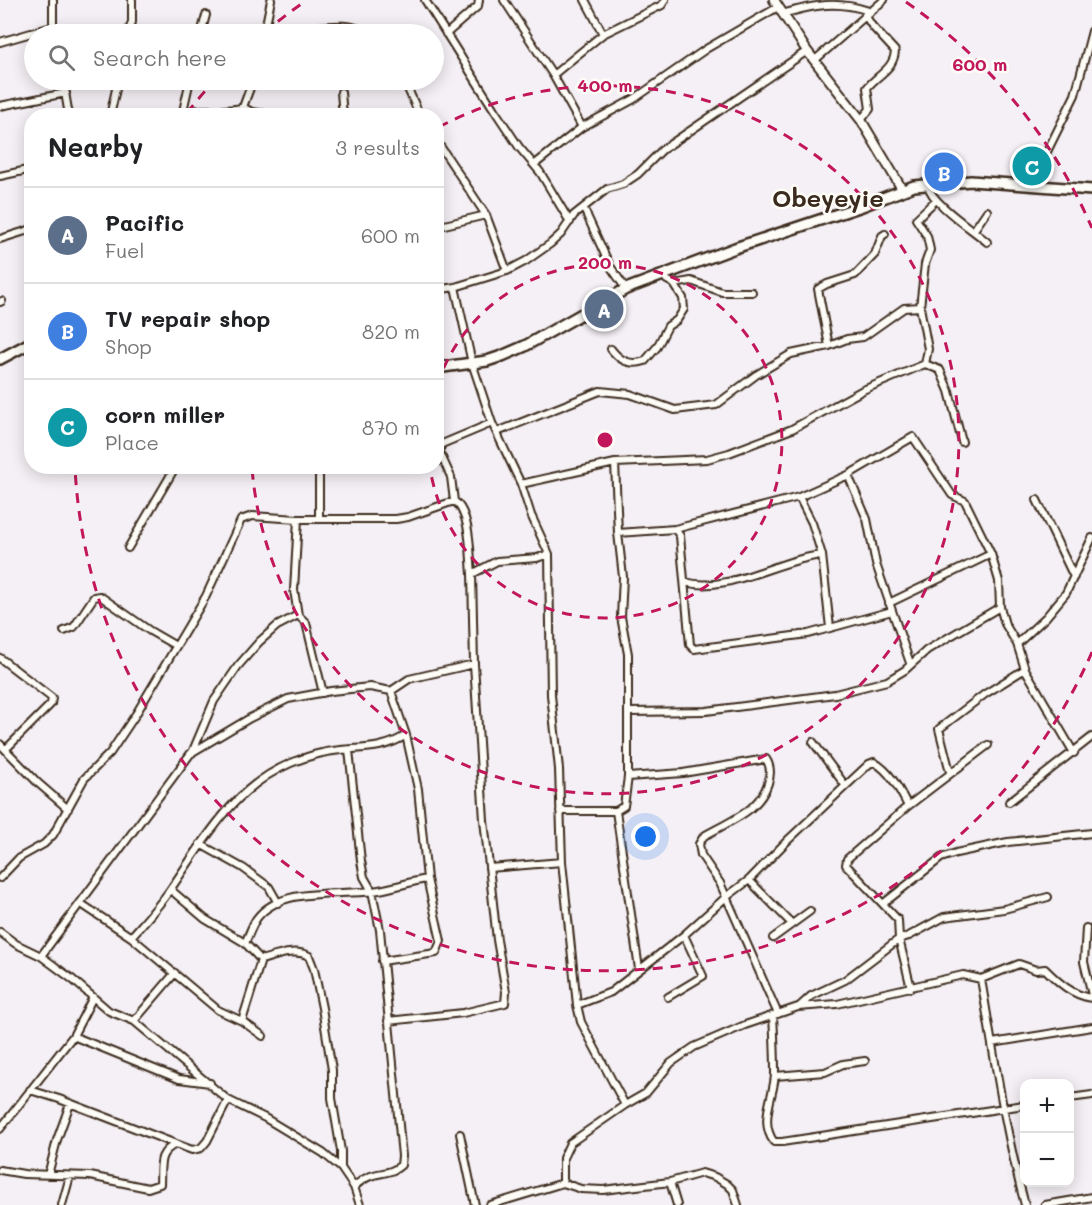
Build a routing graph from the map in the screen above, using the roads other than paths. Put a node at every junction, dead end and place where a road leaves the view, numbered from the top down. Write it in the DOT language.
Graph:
graph roads {
  1 [pos="53,0"];
  2 [pos="132,0"];
  3 [pos="271,0"];
  4 [pos="425,0"];
  5 [pos="479,0"];
  6 [pos="504,0"];
  7 [pos="585,0"];
  8 [pos="884,0"];
  9 [pos="662,2"];
  10 [pos="778,7"];
  11 [pos="867,13"];
  12 [pos="206,15"];
  13 [pos="53,24"];
  14 [pos="131,24"];
  15 [pos="204,24"];
  16 [pos="266,24"];
  17 [pos="440,24"];
  18 [pos="444,31"];
  19 [pos="1092,31"];
  20 [pos="446,34"];
  21 [pos="603,34"];
  22 [pos="24,37"];
  23 [pos="0,42"];
  24 [pos="807,51"];
  25 [pos="814,60"];
  26 [pos="553,75"];
  27 [pos="65,90"];
  28 [pos="116,90"];
  29 [pos="187,90"];
  30 [pos="249,90"];
  31 [pos="408,90"];
  32 [pos="341,92"];
  33 [pos="66,93"];
  34 [pos="0,106"];
  35 [pos="243,107"];
  36 [pos="68,108"];
  37 [pos="112,108"];
  38 [pos="182,108"];
  39 [pos="342,108"];
  40 [pos="416,108"];
  41 [pos="861,120"];
  42 [pos="582,127"];
  43 [pos="444,152"];
  44 [pos="534,165"];
  45 [pos="24,171"];
  46 [pos="0,176"];
  47 [pos="927,184"];
  48 [pos="1031,184"];
  49 [pos="902,189"];
  50 [pos="1092,190"];
  51 [pos="936,200"];
  52 [pos="584,209"];
  53 [pos="987,211"];
  54 [pos="486,215"];
  55 [pos="570,222"];
  56 [pos="444,225"];
  57 [pos="974,230"];
  58 [pos="24,232"];
  59 [pos="885,234"];
  60 [pos="0,239"];
  61 [pos="987,242"];
  62 [pos="507,271"];
  63 [pos="662,274"];
  64 [pos="674,284"];
  65 [pos="455,286"];
  66 [pos="444,288"];
  67 [pos="626,289"];
  68 [pos="752,292"];
  69 [pos="920,307"];
  70 [pos="24,346"];
  71 [pos="829,346"];
  72 [pos="610,349"];
  73 [pos="0,359"];
  74 [pos="472,363"];
  75 [pos="925,364"];
  76 [pos="444,367"];
  77 [pos="492,423"];
  78 [pos="497,432"];
  79 [pos="962,442"];
  80 [pos="444,443"];
  81 [pos="444,462"];
  82 [pos="615,463"];
  83 [pos="171,474"];
  84 [pos="320,474"];
  85 [pos="848,475"];
  86 [pos="521,484"];
  87 [pos="799,497"];
  88 [pos="1037,500"];
  89 [pos="454,501"];
  90 [pos="298,519"];
  91 [pos="319,519"];
  92 [pos="675,529"];
  93 [pos="618,533"];
  94 [pos="1092,538"];
  95 [pos="128,548"];
  96 [pos="549,554"];
  97 [pos="991,554"];
  98 [pos="822,555"];
  99 [pos="472,574"];
  100 [pos="1074,577"];
  101 [pos="685,582"];
  102 [pos="889,603"];
  103 [pos="1000,607"];
  104 [pos="892,611"];
  105 [pos="298,615"];
  106 [pos="830,628"];
  107 [pos="64,631"];
  108 [pos="1017,644"];
  109 [pos="176,645"];
  110 [pos="0,658"];
  111 [pos="910,663"];
  112 [pos="474,664"];
  113 [pos="1025,669"];
  114 [pos="391,691"];
  115 [pos="322,693"];
  116 [pos="629,712"];
  117 [pos="406,735"];
  118 [pos="1092,738"];
  119 [pos="813,742"];
  120 [pos="988,745"];
  121 [pos="3,747"];
  122 [pos="349,750"];
  123 [pos="191,753"];
  124 [pos="1074,753"];
  125 [pos="950,772"];
  126 [pos="628,777"];
  127 [pos="845,785"];
  128 [pos="1009,802"];
  129 [pos="908,806"];
  130 [pos="68,809"];
  131 [pos="560,811"];
  132 [pos="616,811"];
  133 [pos="1092,833"];
  134 [pos="200,844"];
  135 [pos="562,862"];
  136 [pos="489,868"];
  137 [pos="0,878"];
  138 [pos="427,879"];
  139 [pos="749,880"];
  140 [pos="171,890"];
  141 [pos="372,891"];
  142 [pos="1048,897"];
  143 [pos="725,898"];
  144 [pos="80,903"];
  145 [pos="278,903"];
  146 [pos="884,903"];
  147 [pos="810,911"];
  148 [pos="791,923"];
  149 [pos="1086,928"];
  150 [pos="0,932"];
  151 [pos="684,935"];
  152 [pos="131,937"];
  153 [pos="774,938"];
  154 [pos="899,939"];
  155 [pos="245,943"];
  156 [pos="40,956"];
  157 [pos="261,960"];
  158 [pos="382,961"];
  159 [pos="639,969"];
  160 [pos="175,973"];
  161 [pos="981,979"];
  162 [pos="911,988"];
  163 [pos="1092,996"];
  164 [pos="93,997"];
  165 [pos="668,997"];
  166 [pos="577,1005"];
  167 [pos="798,1007"];
  168 [pos="776,1014"];
  169 [pos="134,1021"];
  170 [pos="242,1021"];
  171 [pos="388,1021"];
  172 [pos="1092,1027"];
  173 [pos="73,1036"];
  174 [pos="263,1036"];
  175 [pos="992,1043"];
  176 [pos="865,1061"];
  177 [pos="775,1076"];
  178 [pos="210,1083"];
  179 [pos="30,1090"];
  180 [pos="1092,1095"];
  181 [pos="1074,1097"];
  182 [pos="228,1100"];
  183 [pos="70,1104"];
  184 [pos="625,1105"];
  185 [pos="1020,1105"];
  186 [pos="1002,1107"];
  187 [pos="0,1129"];
  188 [pos="460,1134"];
  189 [pos="176,1144"];
  190 [pos="341,1168"];
  191 [pos="0,1170"];
  192 [pos="48,1175"];
  193 [pos="70,1176"];
  194 [pos="670,1182"];
  195 [pos="563,1183"];
  196 [pos="354,1187"];
  197 [pos="1092,1197"];
  198 [pos="62,1205"];
  199 [pos="360,1205"];
  200 [pos="475,1205"];
  201 [pos="490,1205"];
  202 [pos="677,1205"];
  203 [pos="738,1205"];
  204 [pos="1025,1205"];
  205 [pos="1045,1205"];
  1 -- 13 [label="street"];
  2 -- 14 [label="street"];
  3 -- 16 [label="street"];
  4 -- 17 [label="street"];
  5 -- 20 [label="street"];
  6 -- 26 [label="street"];
  7 -- 21 [label="street"];
  8 -- 11 [label="street"];
  9 -- 21 [label="street"];
  10 -- 11 [label="street"];
  10 -- 24 [label="street"];
  10 -- 42 [label="street"];
  11 -- 25 [label="street"];
  11 -- 41 [label="street"];
  12 -- 15 [label="street"];
  18 -- 20 [label="street"];
  19 -- 48 [label="street"];
  20 -- 44 [label="street"];
  21 -- 26 [label="street"];
  22 -- 23 [label="street"];
  24 -- 25 [label="street"];
  24 -- 52 [label="street"];
  25 -- 41 [label="street"];
  26 -- 42 [label="street"];
  27 -- 33 [label="street"];
  28 -- 37 [label="street"];
  29 -- 38 [label="street"];
  30 -- 35 [label="street"];
  31 -- 40 [label="street"];
  32 -- 39 [label="street"];
  33 -- 34 [label="street"];
  33 -- 36 [label="street"];
  41 -- 49 [label="street"];
  42 -- 44 [label="street"];
  43 -- 54 [label="street"];
  44 -- 55 [label="street"];
  45 -- 46 [label="street"];
  47 -- 48 [label="main road"];
  47 -- 49 [label="main road"];
  47 -- 51 [label="street"];
  48 -- 50 [label="main road"];
  49 -- 63 [label="main road"];
  51 -- 57 [label="street"];
  51 -- 69 [label="street"];
  52 -- 55 [label="street"];
  52 -- 67 [label="street"];
  53 -- 57 [label="street"];
  54 -- 56 [label="street"];
  54 -- 62 [label="street"];
  55 -- 62 [label="street"];
  57 -- 61 [label="street"];
  58 -- 60 [label="street"];
  59 -- 71 [label="street"];
  62 -- 65 [label="street"];
  63 -- 64 [label="street"];
  63 -- 67 [label="main road"];
  64 -- 68 [label="street"];
  64 -- 72 [label="street"];
  65 -- 66 [label="street"];
  65 -- 74 [label="street"];
  67 -- 74 [label="main road"];
  69 -- 71 [label="street"];
  69 -- 75 [label="street"];
  70 -- 73 [label="main road"];
  71 -- 78 [label="street"];
  74 -- 76 [label="main road"];
  74 -- 77 [label="street"];
  75 -- 79 [label="street"];
  75 -- 82 [label="street"];
  77 -- 78 [label="street"];
  77 -- 80 [label="street"];
  78 -- 86 [label="street"];
  81 -- 89 [label="street"];
  82 -- 86 [label="street"];
  82 -- 93 [label="street"];
  83 -- 95 [label="street"];
  84 -- 91 [label="street"];
  85 -- 87 [label="street"];
  85 -- 97 [label="street"];
  85 -- 102 [label="street"];
  86 -- 96 [label="street"];
  87 -- 92 [label="street"];
  87 -- 98 [label="street"];
  88 -- 100 [label="street"];
  89 -- 91 [label="street"];
  89 -- 99 [label="street"];
  90 -- 91 [label="street"];
  90 -- 105 [label="street"];
  90 -- 109 [label="street"];
  92 -- 93 [label="street"];
  92 -- 101 [label="street"];
  93 -- 116 [label="street"];
  94 -- 100 [label="street"];
  96 -- 99 [label="street"];
  96 -- 131 [label="street"];
  97 -- 102 [label="street"];
  97 -- 103 [label="street"];
  98 -- 101 [label="street"];
  98 -- 106 [label="street"];
  99 -- 112 [label="street"];
  100 -- 108 [label="street"];
  101 -- 106 [label="street"];
  102 -- 104 [label="street"];
  103 -- 108 [label="street"];
  103 -- 111 [label="street"];
  104 -- 106 [label="street"];
  104 -- 111 [label="street"];
  105 -- 115 [label="street"];
  105 -- 123 [label="street"];
  107 -- 109 [label="street"];
  108 -- 113 [label="street"];
  109 -- 130 [label="street"];
  110 -- 121 [label="street"];
  111 -- 116 [label="street"];
  112 -- 114 [label="street"];
  112 -- 136 [label="street"];
  113 -- 124 [label="street"];
  113 -- 125 [label="street"];
  114 -- 115 [label="street"];
  114 -- 117 [label="street"];
  115 -- 123 [label="street"];
  116 -- 126 [label="street"];
  117 -- 122 [label="street"];
  117 -- 138 [label="street"];
  118 -- 124 [label="street"];
  119 -- 127 [label="street"];
  120 -- 125 [label="street"];
  121 -- 130 [label="street"];
  122 -- 134 [label="street"];
  122 -- 141 [label="street"];
  123 -- 144 [label="street"];
  124 -- 128 [label="street"];
  125 -- 129 [label="street"];
  126 -- 132 [label="street"];
  126 -- 143 [label="street"];
  127 -- 129 [label="street"];
  127 -- 139 [label="street"];
  129 -- 146 [label="street"];
  130 -- 137 [label="street"];
  131 -- 132 [label="street"];
  131 -- 135 [label="street"];
  132 -- 159 [label="street"];
  133 -- 146 [label="street"];
  134 -- 140 [label="street"];
  134 -- 145 [label="street"];
  135 -- 136 [label="street"];
  135 -- 166 [label="street"];
  136 -- 171 [label="street"];
  138 -- 141 [label="street"];
  138 -- 158 [label="street"];
  139 -- 143 [label="street"];
  139 -- 148 [label="street"];
  140 -- 152 [label="street"];
  140 -- 155 [label="street"];
  141 -- 145 [label="street"];
  141 -- 158 [label="street"];
  142 -- 154 [label="street"];
  143 -- 151 [label="street"];
  143 -- 168 [label="street"];
  144 -- 152 [label="street"];
  144 -- 156 [label="street"];
  145 -- 155 [label="street"];
  146 -- 154 [label="street"];
  147 -- 148 [label="street"];
  148 -- 153 [label="street"];
  149 -- 163 [label="street"];
  150 -- 156 [label="street"];
  151 -- 159 [label="street"];
  151 -- 165 [label="street"];
  152 -- 160 [label="street"];
  154 -- 162 [label="street"];
  154 -- 167 [label="street"];
  155 -- 157 [label="street"];
  156 -- 164 [label="street"];
  157 -- 170 [label="street"];
  157 -- 190 [label="street"];
  158 -- 171 [label="street"];
  159 -- 166 [label="street"];
  160 -- 169 [label="street"];
  160 -- 170 [label="street"];
  161 -- 162 [label="street"];
  161 -- 163 [label="street"];
  161 -- 175 [label="street"];
  162 -- 167 [label="street"];
  164 -- 169 [label="street"];
  164 -- 173 [label="street"];
  166 -- 184 [label="street"];
  167 -- 168 [label="street"];
  168 -- 177 [label="street"];
  168 -- 184 [label="street"];
  169 -- 178 [label="street"];
  170 -- 174 [label="street"];
  171 -- 196 [label="street"];
  172 -- 175 [label="street"];
  173 -- 178 [label="street"];
  173 -- 179 [label="street"];
  175 -- 186 [label="street"];
  176 -- 177 [label="street"];
  177 -- 186 [label="street"];
  178 -- 182 [label="street"];
  179 -- 183 [label="street"];
  179 -- 187 [label="street"];
  180 -- 181 [label="street"];
  182 -- 189 [label="street"];
  182 -- 190 [label="street"];
  183 -- 189 [label="street"];
  183 -- 192 [label="street"];
  184 -- 195 [label="street"];
  185 -- 186 [label="street"];
  186 -- 204 [label="street"];
  188 -- 200 [label="street"];
  189 -- 193 [label="street"];
  190 -- 196 [label="street"];
  191 -- 192 [label="street"];
  192 -- 193 [label="street"];
  193 -- 198 [label="street"];
  194 -- 195 [label="street"];
  194 -- 202 [label="street"];
  194 -- 203 [label="street"];
  195 -- 201 [label="street"];
  196 -- 199 [label="street"];
  197 -- 205 [label="street"];
}
